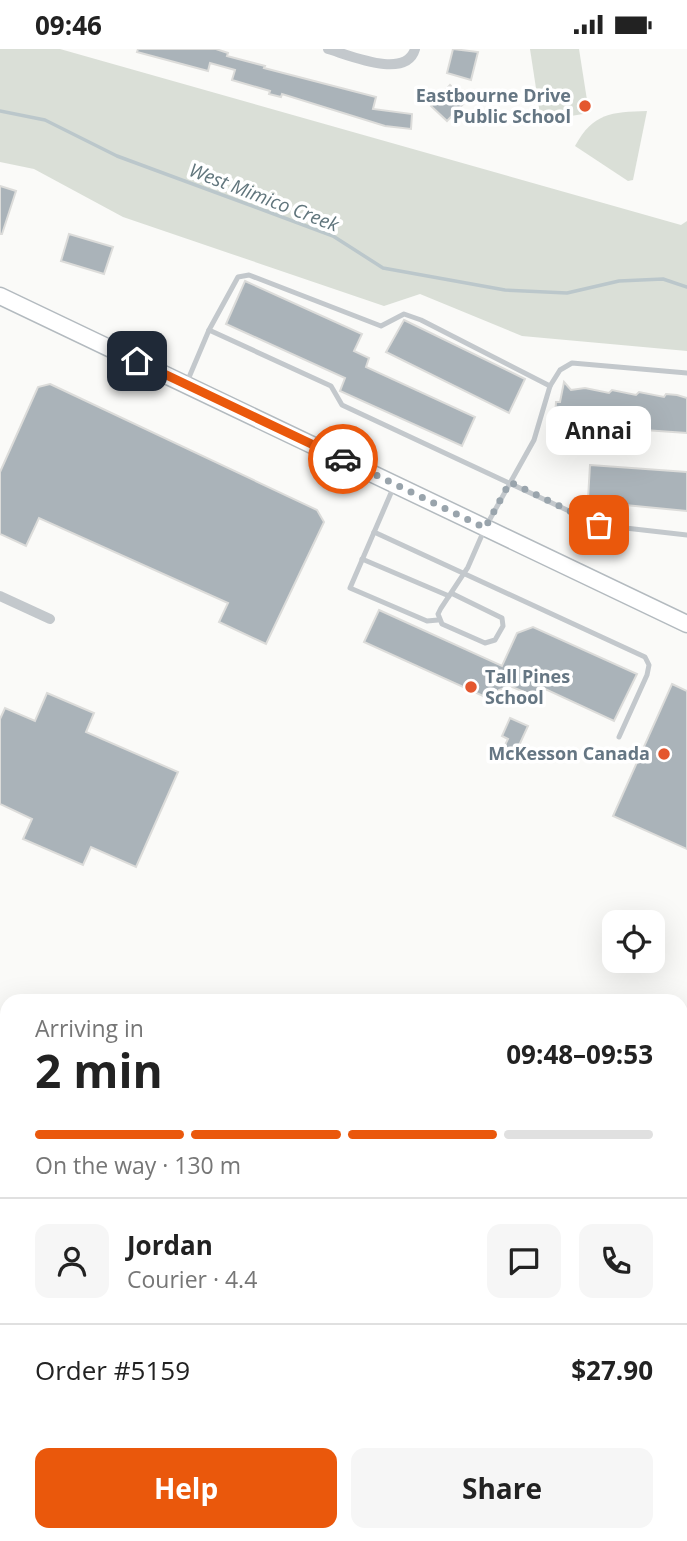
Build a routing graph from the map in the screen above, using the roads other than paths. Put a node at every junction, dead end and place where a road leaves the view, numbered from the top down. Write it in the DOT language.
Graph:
graph roads {
  1 [pos="328,49"];
  2 [pos="415,49"];
  3 [pos="0,296"];
  4 [pos="209,330"];
  5 [pos="687,373"];
  6 [pos="186,384"];
  7 [pos="550,386"];
  8 [pos="510,482"];
  9 [pos="395,484"];
  10 [pos="485,528"];
  11 [pos="374,531"];
  12 [pos="687,535"];
  13 [pos="362,559"];
  14 [pos="465,572"];
  15 [pos="450,595"];
  16 [pos="0,597"];
  17 [pos="50,619"];
  18 [pos="439,620"];
  19 [pos="687,624"];
  20 [pos="619,737"];
  1 -- 2 [label="street"];
  3 -- 6 [label="main road"];
  4 -- 6 [label="lane"];
  4 -- 7 [label="lane"];
  4 -- 8 [label="lane"];
  5 -- 7 [label="lane"];
  6 -- 9 [label="main road"];
  7 -- 8 [label="lane"];
  8 -- 10 [label="lane"];
  8 -- 12 [label="lane"];
  9 -- 10 [label="main road"];
  9 -- 11 [label="lane"];
  10 -- 14 [label="lane"];
  10 -- 19 [label="main road"];
  11 -- 13 [label="lane"];
  11 -- 14 [label="lane"];
  13 -- 15 [label="lane"];
  13 -- 18 [label="lane"];
  14 -- 15 [label="lane"];
  14 -- 20 [label="lane"];
  15 -- 18 [label="lane"];
  15 -- 18 [label="lane"];
  16 -- 17 [label="street"];
}
